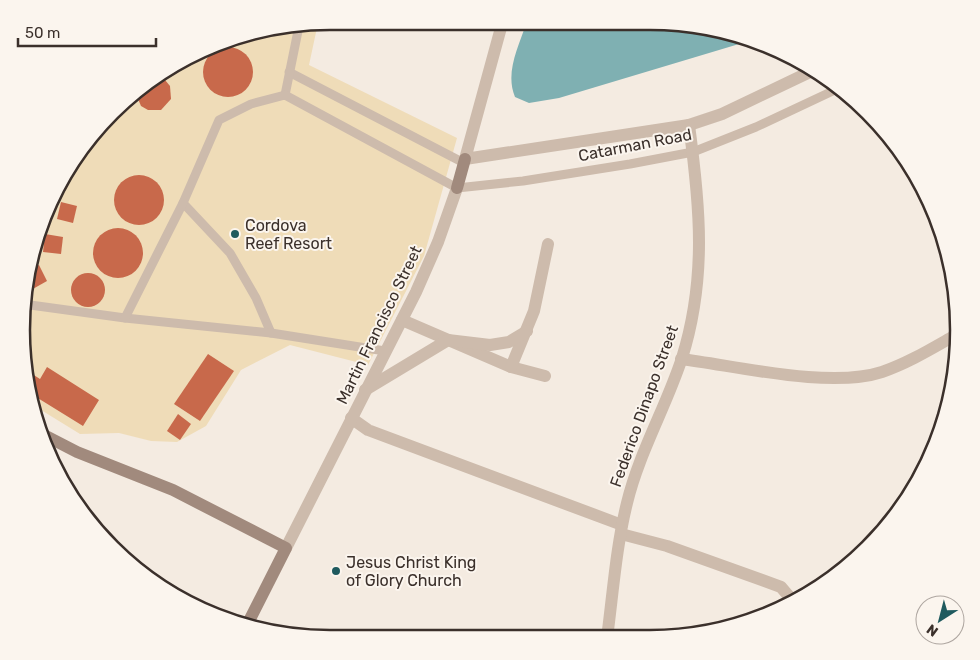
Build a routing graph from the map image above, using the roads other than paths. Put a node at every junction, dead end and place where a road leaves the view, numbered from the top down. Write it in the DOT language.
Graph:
graph roads {
  1 [pos="500,30"];
  2 [pos="298,32"];
  3 [pos="290,72"];
  4 [pos="806,74"];
  5 [pos="832,91"];
  6 [pos="285,95"];
  7 [pos="689,125"];
  8 [pos="692,152"];
  9 [pos="464,161"];
  10 [pos="457,188"];
  11 [pos="183,203"];
  12 [pos="548,244"];
  13 [pos="32,305"];
  14 [pos="126,318"];
  15 [pos="402,320"];
  16 [pos="527,331"];
  17 [pos="271,333"];
  18 [pos="950,338"];
  19 [pos="448,340"];
  20 [pos="385,351"];
  21 [pos="682,359"];
  22 [pos="511,367"];
  23 [pos="545,376"];
  24 [pos="365,390"];
  25 [pos="352,418"];
  26 [pos="51,438"];
  27 [pos="621,529"];
  28 [pos="286,548"];
  29 [pos="789,596"];
  30 [pos="250,619"];
  31 [pos="608,630"];
  1 -- 9 [label="street, Martin Francisco Street"];
  2 -- 3 [label="lane"];
  3 -- 6 [label="lane"];
  3 -- 9 [label="lane"];
  4 -- 7 [label="street, Catarman Road"];
  5 -- 8 [label="lane, Catarman Road"];
  6 -- 10 [label="lane"];
  6 -- 11 [label="lane"];
  7 -- 8 [label="street, Federico Dinapo Street"];
  7 -- 9 [label="street, Catarman Road"];
  8 -- 10 [label="lane, Catarman Road"];
  8 -- 21 [label="street, Federico Dinapo Street"];
  9 -- 10 [label="street, Martin Francisco Street"];
  10 -- 15 [label="street, Martin Francisco Street"];
  11 -- 14 [label="lane"];
  11 -- 17 [label="lane"];
  12 -- 16 [label="street"];
  13 -- 14 [label="lane"];
  14 -- 17 [label="lane"];
  15 -- 19 [label="street"];
  15 -- 20 [label="street, Martin Francisco Street"];
  16 -- 19 [label="street"];
  16 -- 22 [label="street"];
  17 -- 20 [label="lane"];
  18 -- 21 [label="street"];
  19 -- 22 [label="street"];
  19 -- 24 [label="street"];
  20 -- 24 [label="street, Martin Francisco Street"];
  21 -- 27 [label="street, Federico Dinapo Street"];
  22 -- 23 [label="street"];
  24 -- 25 [label="street, Martin Francisco Street"];
  25 -- 27 [label="street"];
  25 -- 28 [label="street, Martin Francisco Street"];
  26 -- 28 [label="street"];
  27 -- 29 [label="street"];
  27 -- 31 [label="street, Federico Dinapo Street"];
  28 -- 30 [label="street, Martin Francisco Street"];
}
